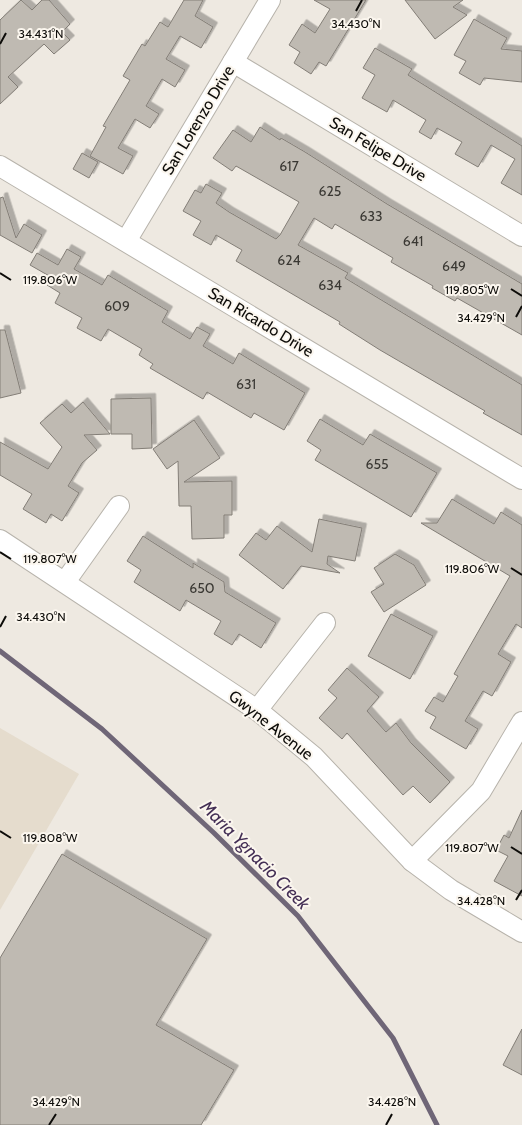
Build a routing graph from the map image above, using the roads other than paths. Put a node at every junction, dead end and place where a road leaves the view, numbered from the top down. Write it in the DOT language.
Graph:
graph roads {
  1 [pos="270,0"];
  2 [pos="233,62"];
  3 [pos="0,166"];
  4 [pos="522,236"];
  5 [pos="126,241"];
  6 [pos="522,480"];
  7 [pos="120,506"];
  8 [pos="0,540"];
  9 [pos="65,582"];
  10 [pos="325,623"];
  11 [pos="257,710"];
  12 [pos="522,722"];
  13 [pos="412,861"];
  14 [pos="522,932"];
  1 -- 2 [label="street, San Lorenzo Drive"];
  2 -- 4 [label="street, San Felipe Drive"];
  2 -- 5 [label="street, San Lorenzo Drive"];
  3 -- 5 [label="street, San Ricardo Drive"];
  5 -- 6 [label="street, San Ricardo Drive"];
  7 -- 9 [label="street"];
  8 -- 9 [label="street, Gwyne Avenue"];
  9 -- 11 [label="street, Gwyne Avenue"];
  10 -- 11 [label="street"];
  11 -- 13 [label="street, Gwyne Avenue"];
  12 -- 13 [label="street"];
  13 -- 14 [label="street, Gwyne Avenue"];
}
